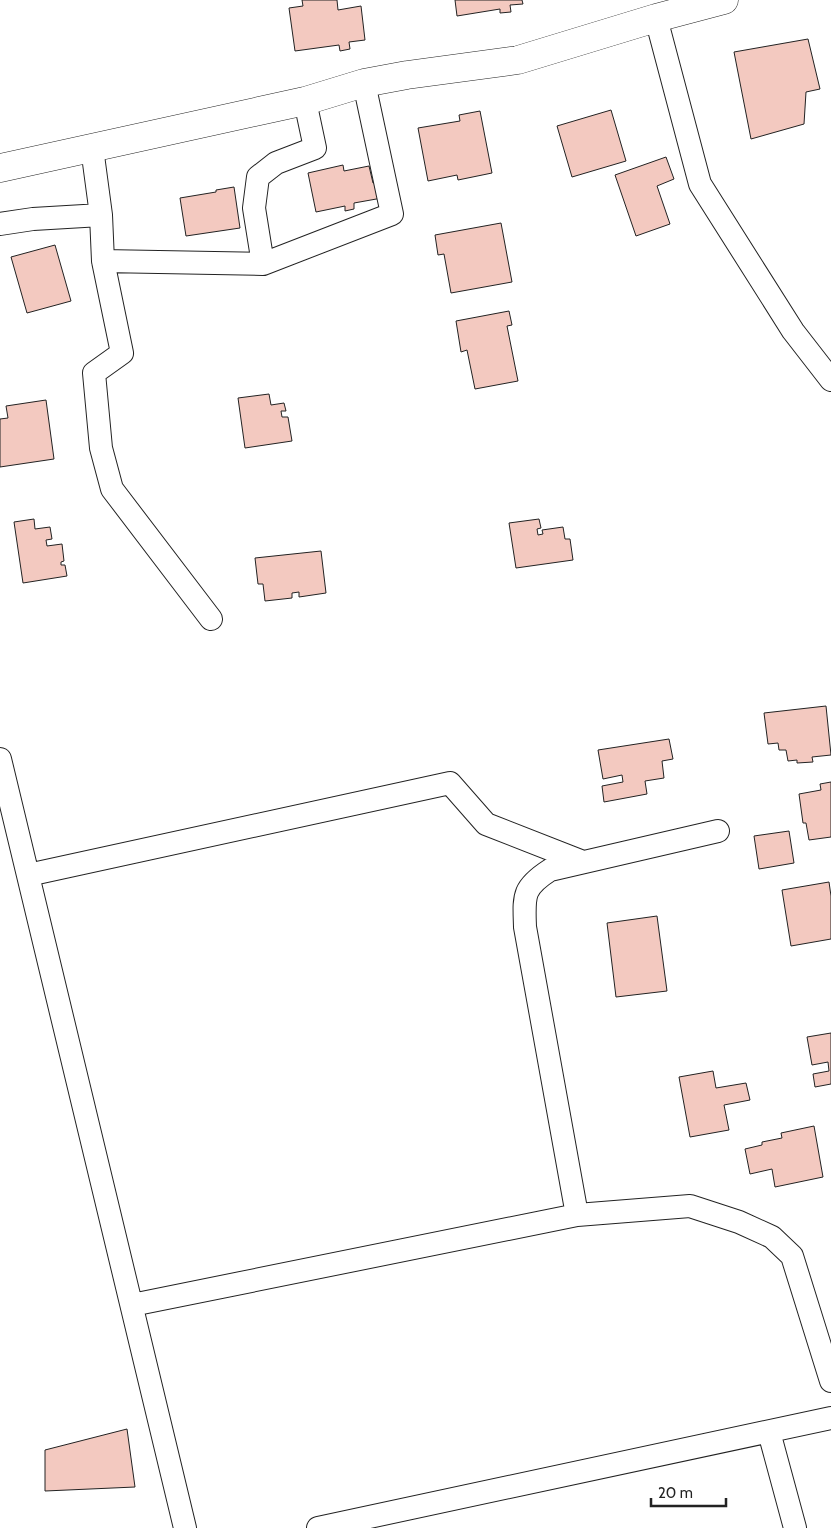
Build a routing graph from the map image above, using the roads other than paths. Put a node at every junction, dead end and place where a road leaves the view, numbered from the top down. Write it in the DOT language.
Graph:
graph roads {
  1 [pos="724,0"];
  2 [pos="656,18"];
  3 [pos="364,83"];
  4 [pos="305,101"];
  5 [pos="92,148"];
  6 [pos="0,168"];
  7 [pos="101,216"];
  8 [pos="0,224"];
  9 [pos="103,262"];
  10 [pos="263,264"];
  11 [pos="831,380"];
  12 [pos="211,619"];
  13 [pos="0,759"];
  14 [pos="718,831"];
  15 [pos="583,862"];
  16 [pos="28,875"];
  17 [pos="576,1215"];
  18 [pos="132,1305"];
  19 [pos="831,1381"];
  20 [pos="831,1418"];
  21 [pos="769,1432"];
  22 [pos="185,1528"];
  23 [pos="318,1528"];
  24 [pos="795,1528"];
  1 -- 2 [label="street"];
  2 -- 3 [label="street"];
  2 -- 11 [label="street"];
  3 -- 4 [label="street"];
  3 -- 10 [label="street"];
  4 -- 5 [label="street"];
  4 -- 10 [label="street"];
  5 -- 6 [label="street"];
  5 -- 7 [label="street"];
  7 -- 8 [label="street"];
  7 -- 9 [label="street"];
  9 -- 10 [label="street"];
  9 -- 12 [label="street"];
  13 -- 16 [label="street"];
  14 -- 15 [label="street"];
  15 -- 16 [label="street"];
  15 -- 17 [label="street"];
  16 -- 18 [label="street"];
  17 -- 18 [label="street"];
  17 -- 19 [label="street"];
  18 -- 22 [label="street"];
  20 -- 21 [label="street"];
  21 -- 23 [label="street"];
  21 -- 24 [label="street"];
}
